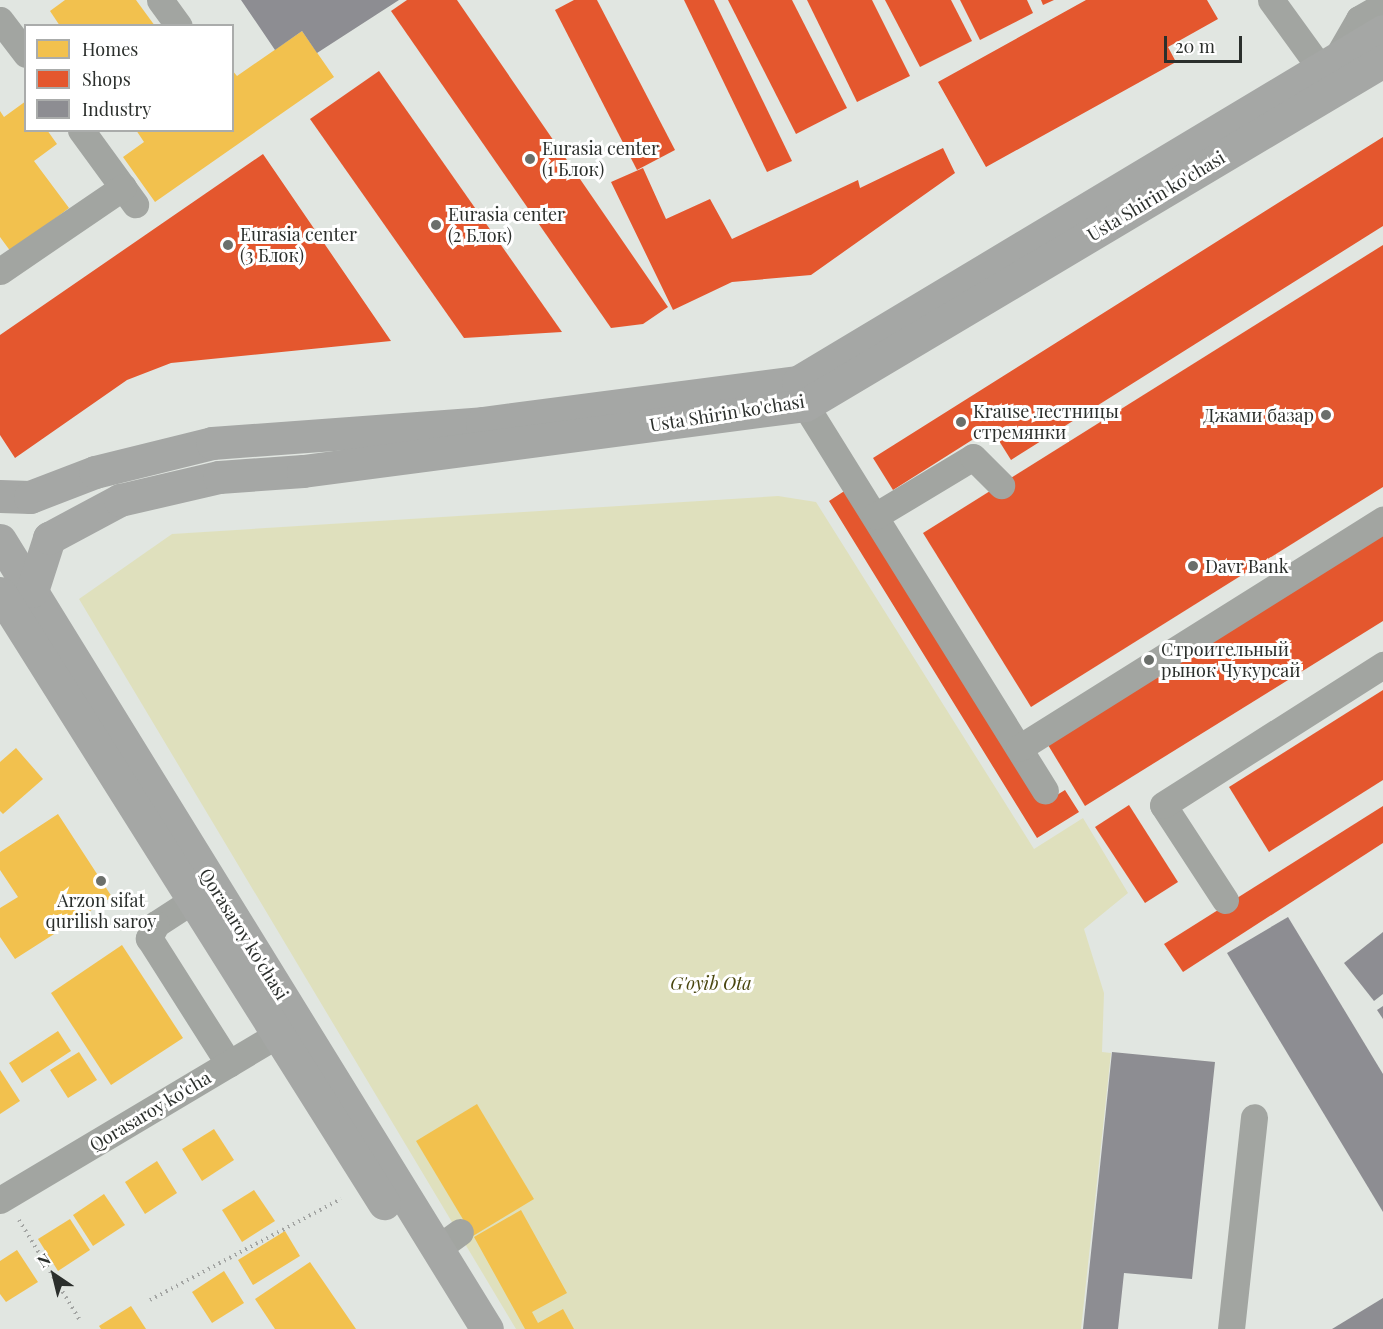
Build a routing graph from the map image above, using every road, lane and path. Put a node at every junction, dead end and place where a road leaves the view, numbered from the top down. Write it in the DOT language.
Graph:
graph roads {
  1 [pos="160,0"];
  2 [pos="1271,0"];
  3 [pos="1383,5"];
  4 [pos="0,20"];
  5 [pos="178,24"];
  6 [pos="1383,31"];
  7 [pos="24,51"];
  8 [pos="1383,61"];
  9 [pos="1328,64"];
  10 [pos="82,132"];
  11 [pos="0,271"];
  12 [pos="802,394"];
  13 [pos="1001,484"];
  14 [pos="15,497"];
  15 [pos="875,516"];
  16 [pos="1383,520"];
  17 [pos="49,538"];
  18 [pos="0,543"];
  19 [pos="16,592"];
  20 [pos="1383,665"];
  21 [pos="1019,748"];
  22 [pos="1046,790"];
  23 [pos="193,900"];
  24 [pos="1225,900"];
  25 [pos="288,1028"];
  26 [pos="230,1064"];
  27 [pos="1254,1117"];
  28 [pos="2,1195"];
  29 [pos="341,1199"];
  30 [pos="150,1300"];
  31 [pos="81,1322"];
  32 [pos="463,1329"];
  33 [pos="487,1329"];
  34 [pos="1231,1329"];
  1 -- 5 [label="street"];
  2 -- 9 [label="street"];
  3 -- 9 [label="street"];
  4 -- 7 [label="street"];
  6 -- 9 [label="main road, Usta Shirin ko'chasi"];
  8 -- 12 [label="main road, Usta Shirin ko'chasi"];
  9 -- 12 [label="main road, Usta Shirin ko'chasi"];
  10 -- 11 [label="street"];
  12 -- 14 [label="main road, Usta Shirin ko'chasi"];
  12 -- 15 [label="street"];
  12 -- 17 [label="main road, Usta Shirin ko'chasi"];
  13 -- 15 [label="street"];
  14 -- 18 [label="main road"];
  15 -- 21 [label="street"];
  16 -- 21 [label="street"];
  17 -- 18 [label="main road"];
  17 -- 19 [label="main road"];
  18 -- 19 [label="main road, Qorasaroy ko'chasi"];
  19 -- 23 [label="main road, Qorasaroy ko'chasi"];
  19 -- 25 [label="main road, Qorasaroy ko'chasi"];
  20 -- 24 [label="street"];
  21 -- 22 [label="street"];
  23 -- 25 [label="main road, Qorasaroy ko'chasi"];
  23 -- 26 [label="street"];
  25 -- 26 [label="street, Qorasaroy ko'cha"];
  25 -- 32 [label="main road, Qorasaroy ko'chasi"];
  25 -- 33 [label="main road, Qorasaroy ko'chasi"];
  26 -- 28 [label="street, Qorasaroy ko'cha"];
  27 -- 34 [label="street"];
  28 -- 31 [label="path"];
  29 -- 30 [label="path"];
}
